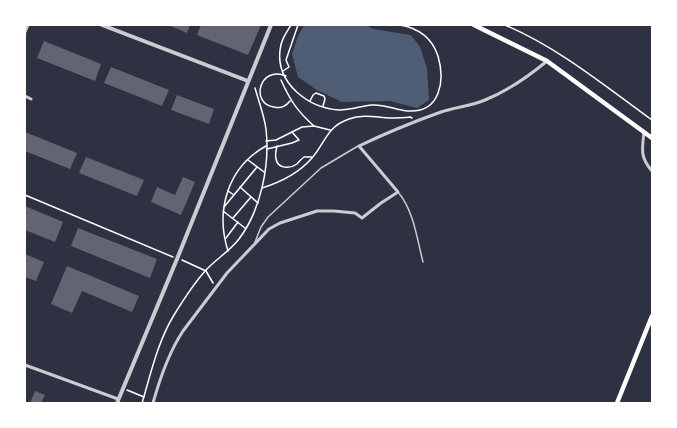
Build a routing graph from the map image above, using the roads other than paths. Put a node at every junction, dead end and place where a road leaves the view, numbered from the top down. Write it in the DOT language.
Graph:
graph roads {
  1 [pos="28,25"];
  2 [pos="102,25"];
  3 [pos="271,25"];
  4 [pos="474,25"];
  5 [pos="25,32"];
  6 [pos="546,61"];
  7 [pos="248,81"];
  8 [pos="25,96"];
  9 [pos="31,99"];
  10 [pos="644,132"];
  11 [pos="652,138"];
  12 [pos="359,146"];
  13 [pos="652,171"];
  14 [pos="398,192"];
  15 [pos="253,246"];
  16 [pos="423,262"];
  17 [pos="652,316"];
  18 [pos="25,365"];
  19 [pos="117,401"];
  20 [pos="153,403"];
  21 [pos="617,403"];
  1 -- 5 [label="street"];
  2 -- 7 [label="street"];
  3 -- 7 [label="street"];
  4 -- 6 [label="main road"];
  6 -- 10 [label="main road"];
  6 -- 12 [label="street"];
  7 -- 19 [label="street"];
  8 -- 9 [label="street"];
  10 -- 11 [label="main road"];
  10 -- 13 [label="street"];
  12 -- 14 [label="street"];
  12 -- 15 [label="lane"];
  14 -- 15 [label="street"];
  14 -- 16 [label="lane"];
  15 -- 20 [label="street"];
  17 -- 21 [label="main road"];
  18 -- 19 [label="street"];
}
